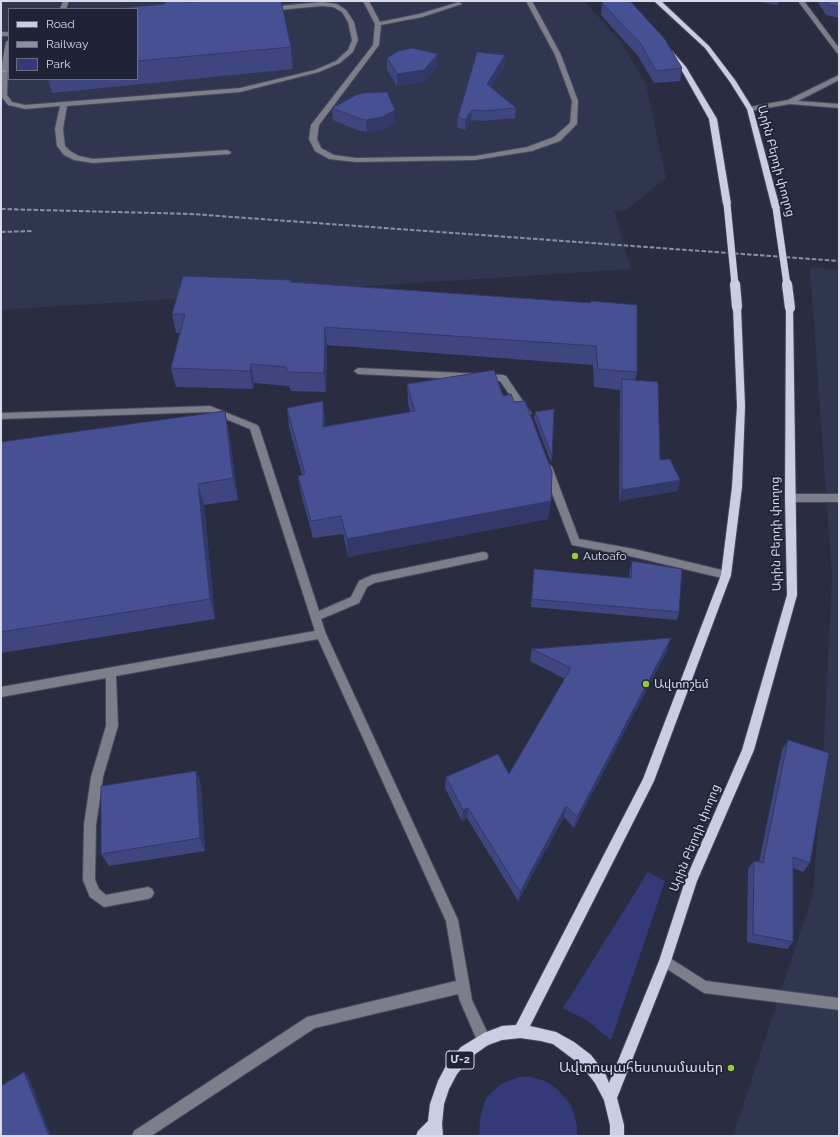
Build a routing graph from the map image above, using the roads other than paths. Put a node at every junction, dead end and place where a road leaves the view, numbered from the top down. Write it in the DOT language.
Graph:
graph roads {
  1 [pos="366,1"];
  2 [pos="529,1"];
  3 [pos="657,1"];
  4 [pos="801,1"];
  5 [pos="459,4"];
  6 [pos="260,10"];
  7 [pos="378,24"];
  8 [pos="663,44"];
  9 [pos="8,48"];
  10 [pos="839,52"];
  11 [pos="839,77"];
  12 [pos="790,102"];
  13 [pos="64,104"];
  14 [pos="839,106"];
  15 [pos="750,109"];
  16 [pos="227,152"];
  17 [pos="358,371"];
  18 [pos="1,416"];
  19 [pos="531,424"];
  20 [pos="545,461"];
  21 [pos="790,498"];
  22 [pos="839,498"];
  23 [pos="483,556"];
  24 [pos="726,575"];
  25 [pos="316,617"];
  26 [pos="321,634"];
  27 [pos="112,672"];
  28 [pos="1,692"];
  29 [pos="148,893"];
  30 [pos="665,960"];
  31 [pos="464,986"];
  32 [pos="839,1004"];
  33 [pos="520,1031"];
  34 [pos="484,1040"];
  35 [pos="610,1098"];
  36 [pos="436,1130"];
  37 [pos="139,1136"];
  38 [pos="423,1136"];
  39 [pos="617,1136"];
  1 -- 7 [label="street"];
  2 -- 7 [label="street"];
  3 -- 15 [label="main road, Արին Բերդի փողոց"];
  4 -- 10 [label="street"];
  5 -- 7 [label="street"];
  6 -- 13 [label="street"];
  8 -- 24 [label="main road, bridge"];
  9 -- 13 [label="street"];
  11 -- 12 [label="street"];
  12 -- 14 [label="street"];
  12 -- 15 [label="street"];
  13 -- 16 [label="street"];
  15 -- 21 [label="main road, Արին Բերդի փողոց, bridge"];
  17 -- 19 [label="street"];
  18 -- 25 [label="street"];
  20 -- 24 [label="street"];
  21 -- 22 [label="street"];
  21 -- 30 [label="main road, Արին Բերդի փողոց"];
  23 -- 25 [label="street"];
  24 -- 33 [label="main road"];
  25 -- 26 [label="street"];
  26 -- 27 [label="street"];
  26 -- 31 [label="street"];
  27 -- 28 [label="street"];
  27 -- 29 [label="street"];
  30 -- 32 [label="street"];
  30 -- 35 [label="main road, Արին Բերդի փողոց"];
  31 -- 34 [label="street"];
  31 -- 37 [label="street"];
  33 -- 34 [label="main road, Մ-2"];
  33 -- 35 [label="main road, Մ-2"];
  34 -- 36 [label="main road, Մ-2"];
  35 -- 39 [label="main road, Մ-2"];
  36 -- 38 [label="main road, Մ-2"];
}
